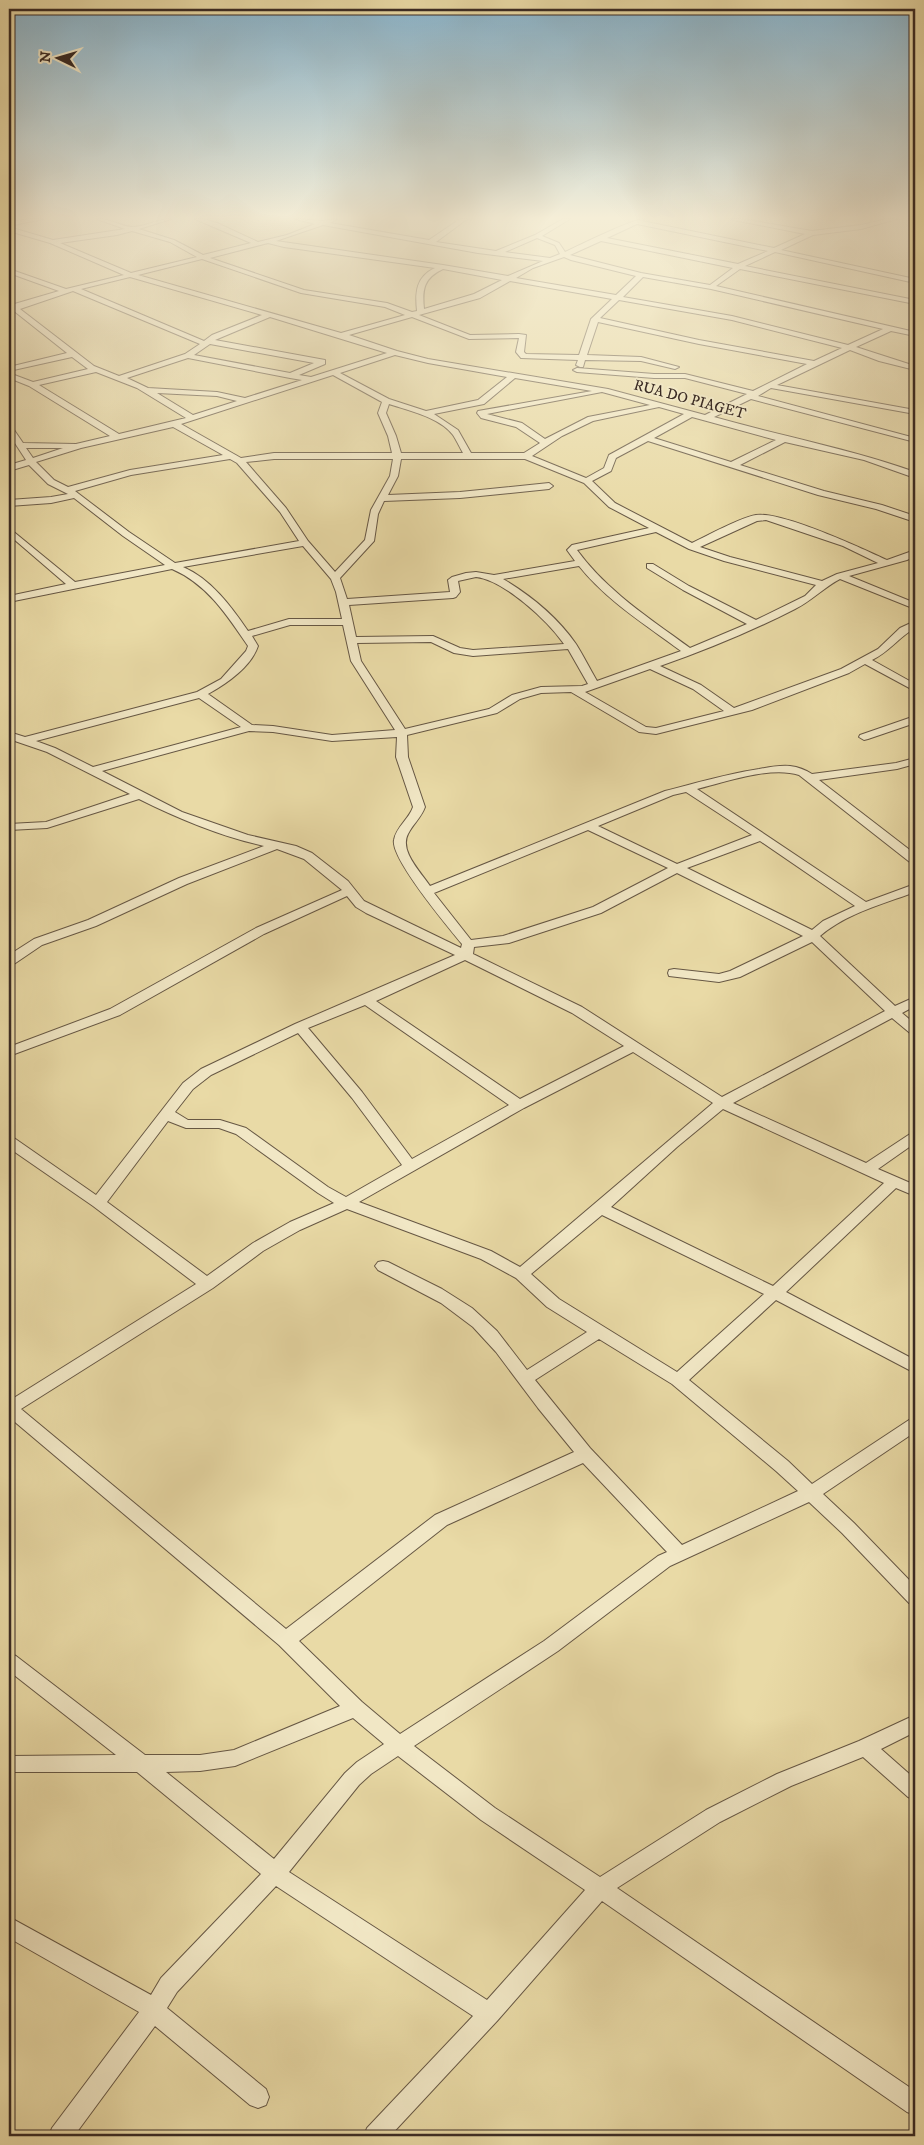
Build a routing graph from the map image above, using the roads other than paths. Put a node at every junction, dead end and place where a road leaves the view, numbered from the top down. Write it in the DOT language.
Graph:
graph roads {
  1 [pos="26,319"];
  2 [pos="145,319"];
  3 [pos="257,319"];
  4 [pos="287,319"];
  5 [pos="396,319"];
  6 [pos="430,319"];
  7 [pos="595,319"];
  8 [pos="736,319"];
  9 [pos="850,319"];
  10 [pos="888,328"];
  11 [pos="915,334"];
  12 [pos="342,335"];
  13 [pos="207,343"];
  14 [pos="849,347"];
  15 [pos="73,354"];
  16 [pos="395,354"];
  17 [pos="188,356"];
  18 [pos="584,358"];
  19 [pos="815,363"];
  20 [pos="675,367"];
  21 [pos="915,368"];
  22 [pos="9,369"];
  23 [pos="96,370"];
  24 [pos="577,370"];
  25 [pos="336,374"];
  26 [pos="9,375"];
  27 [pos="514,375"];
  28 [pos="290,376"];
  29 [pos="120,378"];
  30 [pos="315,380"];
  31 [pos="564,383"];
  32 [pos="32,384"];
  33 [pos="770,386"];
  34 [pos="146,390"];
  35 [pos="608,391"];
  36 [pos="752,395"];
  37 [pos="248,401"];
  38 [pos="386,401"];
  39 [pos="659,405"];
  40 [pos="915,412"];
  41 [pos="424,414"];
  42 [pos="691,414"];
  43 [pos="192,418"];
  44 [pos="706,418"];
  45 [pos="174,424"];
  46 [pos="11,433"];
  47 [pos="119,438"];
  48 [pos="647,438"];
  49 [pos="784,438"];
  50 [pos="915,440"];
  51 [pos="545,443"];
  52 [pos="20,445"];
  53 [pos="79,446"];
  54 [pos="526,456"];
  55 [pos="398,457"];
  56 [pos="469,457"];
  57 [pos="236,459"];
  58 [pos="31,462"];
  59 [pos="732,465"];
  60 [pos="9,468"];
  61 [pos="915,475"];
  62 [pos="586,481"];
  63 [pos="549,486"];
  64 [pos="72,493"];
  65 [pos="382,498"];
  66 [pos="9,504"];
  67 [pos="915,519"];
  68 [pos="656,528"];
  69 [pos="9,531"];
  70 [pos="305,543"];
  71 [pos="692,547"];
  72 [pos="915,553"];
  73 [pos="580,563"];
  74 [pos="886,563"];
  75 [pos="650,566"];
  76 [pos="175,567"];
  77 [pos="840,576"];
  78 [pos="335,578"];
  79 [pos="494,578"];
  80 [pos="823,584"];
  81 [pos="73,585"];
  82 [pos="9,599"];
  83 [pos="343,602"];
  84 [pos="915,606"];
  85 [pos="347,622"];
  86 [pos="755,624"];
  87 [pos="915,624"];
  88 [pos="246,634"];
  89 [pos="351,640"];
  90 [pos="572,646"];
  91 [pos="689,652"];
  92 [pos="866,661"];
  93 [pos="652,666"];
  94 [pos="845,671"];
  95 [pos="886,672"];
  96 [pos="594,686"];
  97 [pos="915,688"];
  98 [pos="574,690"];
  99 [pos="201,694"];
  100 [pos="732,712"];
  101 [pos="915,718"];
  102 [pos="249,728"];
  103 [pos="402,733"];
  104 [pos="9,735"];
  105 [pos="864,737"];
  106 [pos="26,740"];
  107 [pos="915,761"];
  108 [pos="90,771"];
  109 [pos="810,778"];
  110 [pos="687,788"];
  111 [pos="141,796"];
  112 [pos="588,826"];
  113 [pos="9,827"];
  114 [pos="761,836"];
  115 [pos="277,845"];
  116 [pos="915,860"];
  117 [pos="677,868"];
  118 [pos="915,888"];
  119 [pos="350,891"];
  120 [pos="428,891"];
  121 [pos="863,906"];
  122 [pos="813,936"];
  123 [pos="467,949"];
  124 [pos="9,961"];
  125 [pos="674,973"];
  126 [pos="366,1000"];
  127 [pos="915,1001"];
  128 [pos="893,1012"];
  129 [pos="300,1027"];
  130 [pos="915,1030"];
  131 [pos="635,1046"];
  132 [pos="9,1052"];
  133 [pos="722,1103"];
  134 [pos="519,1105"];
  135 [pos="167,1113"];
  136 [pos="915,1138"];
  137 [pos="9,1141"];
  138 [pos="409,1165"];
  139 [pos="866,1170"];
  140 [pos="894,1182"];
  141 [pos="915,1191"];
  142 [pos="98,1203"];
  143 [pos="346,1203"];
  144 [pos="601,1208"];
  145 [pos="383,1266"];
  146 [pos="521,1274"];
  147 [pos="206,1284"];
  148 [pos="775,1293"];
  149 [pos="600,1331"];
  150 [pos="915,1367"];
  151 [pos="526,1378"];
  152 [pos="678,1380"];
  153 [pos="9,1408"];
  154 [pos="915,1424"];
  155 [pos="586,1454"];
  156 [pos="811,1493"];
  157 [pos="680,1554"];
  158 [pos="915,1598"];
  159 [pos="286,1640"];
  160 [pos="9,1661"];
  161 [pos="355,1708"];
  162 [pos="915,1723"];
  163 [pos="400,1746"];
  164 [pos="866,1748"];
  165 [pos="141,1763"];
  166 [pos="9,1764"];
  167 [pos="915,1791"];
  168 [pos="275,1872"];
  169 [pos="600,1888"];
  170 [pos="9,1927"];
  171 [pos="154,2009"];
  172 [pos="489,2014"];
  173 [pos="258,2097"];
  174 [pos="914,2101"];
  175 [pos="60,2136"];
  176 [pos="375,2136"];
  1 -- 15 [label="street"];
  2 -- 13 [label="street"];
  3 -- 13 [label="street"];
  4 -- 12 [label="street, RUA DO PIAGET"];
  5 -- 12 [label="street"];
  6 -- 18 [label="street"];
  7 -- 18 [label="street"];
  7 -- 19 [label="street"];
  8 -- 14 [label="street"];
  9 -- 10 [label="street"];
  10 -- 11 [label="street"];
  10 -- 14 [label="street"];
  12 -- 16 [label="street, RUA DO PIAGET"];
  13 -- 17 [label="street"];
  13 -- 28 [label="street"];
  14 -- 19 [label="street"];
  14 -- 21 [label="street"];
  15 -- 22 [label="street"];
  15 -- 23 [label="street"];
  16 -- 25 [label="street"];
  16 -- 27 [label="street, RUA DO PIAGET"];
  17 -- 28 [label="street"];
  17 -- 29 [label="street"];
  18 -- 20 [label="street"];
  18 -- 24 [label="street"];
  19 -- 33 [label="street"];
  23 -- 29 [label="street"];
  23 -- 32 [label="street"];
  24 -- 31 [label="street"];
  24 -- 36 [label="street"];
  25 -- 30 [label="street"];
  25 -- 38 [label="street"];
  26 -- 32 [label="street"];
  27 -- 31 [label="street, RUA DO PIAGET"];
  27 -- 41 [label="street"];
  28 -- 30 [label="street"];
  29 -- 34 [label="street"];
  30 -- 37 [label="street"];
  31 -- 35 [label="street, RUA DO PIAGET"];
  32 -- 47 [label="street"];
  33 -- 36 [label="street"];
  33 -- 40 [label="street"];
  34 -- 37 [label="street"];
  34 -- 43 [label="street"];
  35 -- 39 [label="street, RUA DO PIAGET"];
  35 -- 51 [label="street"];
  36 -- 44 [label="street"];
  36 -- 50 [label="street"];
  37 -- 43 [label="street"];
  38 -- 41 [label="street"];
  38 -- 55 [label="street"];
  39 -- 42 [label="street, RUA DO PIAGET"];
  39 -- 51 [label="street"];
  41 -- 56 [label="street"];
  42 -- 44 [label="street, RUA DO PIAGET"];
  42 -- 48 [label="street"];
  43 -- 45 [label="street"];
  44 -- 49 [label="street, RUA DO PIAGET"];
  45 -- 47 [label="street"];
  45 -- 57 [label="street"];
  46 -- 52 [label="street"];
  47 -- 53 [label="street"];
  48 -- 59 [label="street"];
  48 -- 62 [label="street"];
  49 -- 59 [label="street"];
  49 -- 61 [label="street, RUA DO PIAGET"];
  51 -- 54 [label="street"];
  52 -- 53 [label="street"];
  52 -- 58 [label="street"];
  53 -- 58 [label="street"];
  54 -- 56 [label="street"];
  54 -- 62 [label="street"];
  55 -- 56 [label="street"];
  55 -- 57 [label="street"];
  55 -- 65 [label="street"];
  57 -- 64 [label="street"];
  57 -- 70 [label="street"];
  58 -- 60 [label="street"];
  58 -- 64 [label="street"];
  59 -- 67 [label="street"];
  62 -- 68 [label="street"];
  63 -- 65 [label="street"];
  64 -- 66 [label="street"];
  64 -- 76 [label="street"];
  65 -- 78 [label="street"];
  68 -- 71 [label="street"];
  68 -- 73 [label="street"];
  69 -- 81 [label="street"];
  70 -- 76 [label="street"];
  70 -- 78 [label="street"];
  71 -- 74 [label="street"];
  71 -- 80 [label="street"];
  72 -- 74 [label="street"];
  73 -- 79 [label="street"];
  73 -- 91 [label="street"];
  74 -- 77 [label="street"];
  75 -- 86 [label="street"];
  76 -- 81 [label="street"];
  76 -- 88 [label="street"];
  77 -- 80 [label="street"];
  77 -- 84 [label="street"];
  78 -- 83 [label="street"];
  79 -- 83 [label="street"];
  79 -- 90 [label="street"];
  80 -- 86 [label="street"];
  81 -- 82 [label="street"];
  83 -- 85 [label="street"];
  85 -- 88 [label="street"];
  85 -- 89 [label="street"];
  86 -- 91 [label="street"];
  87 -- 92 [label="street"];
  88 -- 99 [label="street"];
  89 -- 90 [label="street"];
  89 -- 103 [label="street"];
  90 -- 96 [label="street"];
  91 -- 93 [label="street"];
  92 -- 94 [label="street"];
  92 -- 95 [label="street"];
  93 -- 96 [label="street"];
  93 -- 100 [label="street"];
  94 -- 95 [label="street"];
  94 -- 100 [label="street"];
  95 -- 97 [label="street"];
  96 -- 98 [label="street"];
  98 -- 100 [label="street"];
  98 -- 103 [label="street"];
  99 -- 102 [label="street"];
  99 -- 106 [label="street"];
  101 -- 105 [label="street"];
  102 -- 103 [label="street"];
  102 -- 108 [label="street"];
  103 -- 120 [label="street"];
  104 -- 106 [label="street"];
  106 -- 108 [label="street"];
  107 -- 109 [label="street"];
  108 -- 111 [label="street"];
  109 -- 110 [label="street"];
  109 -- 116 [label="street"];
  110 -- 112 [label="street"];
  110 -- 114 [label="street"];
  111 -- 113 [label="street"];
  111 -- 115 [label="street"];
  112 -- 117 [label="street"];
  112 -- 120 [label="street"];
  114 -- 117 [label="street"];
  114 -- 121 [label="street"];
  115 -- 119 [label="street"];
  115 -- 124 [label="street"];
  117 -- 122 [label="street"];
  117 -- 123 [label="street"];
  118 -- 121 [label="street"];
  119 -- 123 [label="street"];
  119 -- 132 [label="street"];
  120 -- 123 [label="street"];
  121 -- 122 [label="street"];
  122 -- 125 [label="street"];
  122 -- 128 [label="street"];
  123 -- 126 [label="street"];
  123 -- 131 [label="street"];
  126 -- 129 [label="street"];
  126 -- 134 [label="street"];
  127 -- 128 [label="street"];
  128 -- 130 [label="street"];
  128 -- 133 [label="street"];
  129 -- 135 [label="street"];
  129 -- 138 [label="street"];
  131 -- 133 [label="street"];
  131 -- 134 [label="street"];
  133 -- 139 [label="street"];
  133 -- 144 [label="street"];
  134 -- 138 [label="street"];
  135 -- 142 [label="street"];
  135 -- 143 [label="street"];
  136 -- 139 [label="street"];
  137 -- 142 [label="street"];
  138 -- 143 [label="street"];
  139 -- 140 [label="street"];
  140 -- 141 [label="street"];
  140 -- 148 [label="street"];
  142 -- 147 [label="street"];
  143 -- 146 [label="street"];
  143 -- 147 [label="street"];
  144 -- 146 [label="street"];
  144 -- 148 [label="street"];
  145 -- 151 [label="street"];
  146 -- 149 [label="street"];
  147 -- 153 [label="street"];
  148 -- 150 [label="street"];
  148 -- 152 [label="street"];
  149 -- 151 [label="street"];
  149 -- 152 [label="street"];
  151 -- 155 [label="street"];
  152 -- 156 [label="street"];
  153 -- 159 [label="street"];
  154 -- 156 [label="street"];
  155 -- 157 [label="street"];
  155 -- 159 [label="street"];
  156 -- 157 [label="street"];
  156 -- 158 [label="street"];
  157 -- 163 [label="street"];
  159 -- 161 [label="street"];
  160 -- 165 [label="street"];
  161 -- 163 [label="street"];
  161 -- 165 [label="street"];
  162 -- 164 [label="street"];
  163 -- 168 [label="street"];
  163 -- 169 [label="street"];
  164 -- 167 [label="street"];
  164 -- 169 [label="street"];
  165 -- 166 [label="street"];
  165 -- 168 [label="street"];
  168 -- 171 [label="street"];
  168 -- 172 [label="street"];
  169 -- 172 [label="street"];
  169 -- 174 [label="street"];
  170 -- 171 [label="street"];
  171 -- 173 [label="street"];
  171 -- 175 [label="street"];
  172 -- 176 [label="street"];
}
